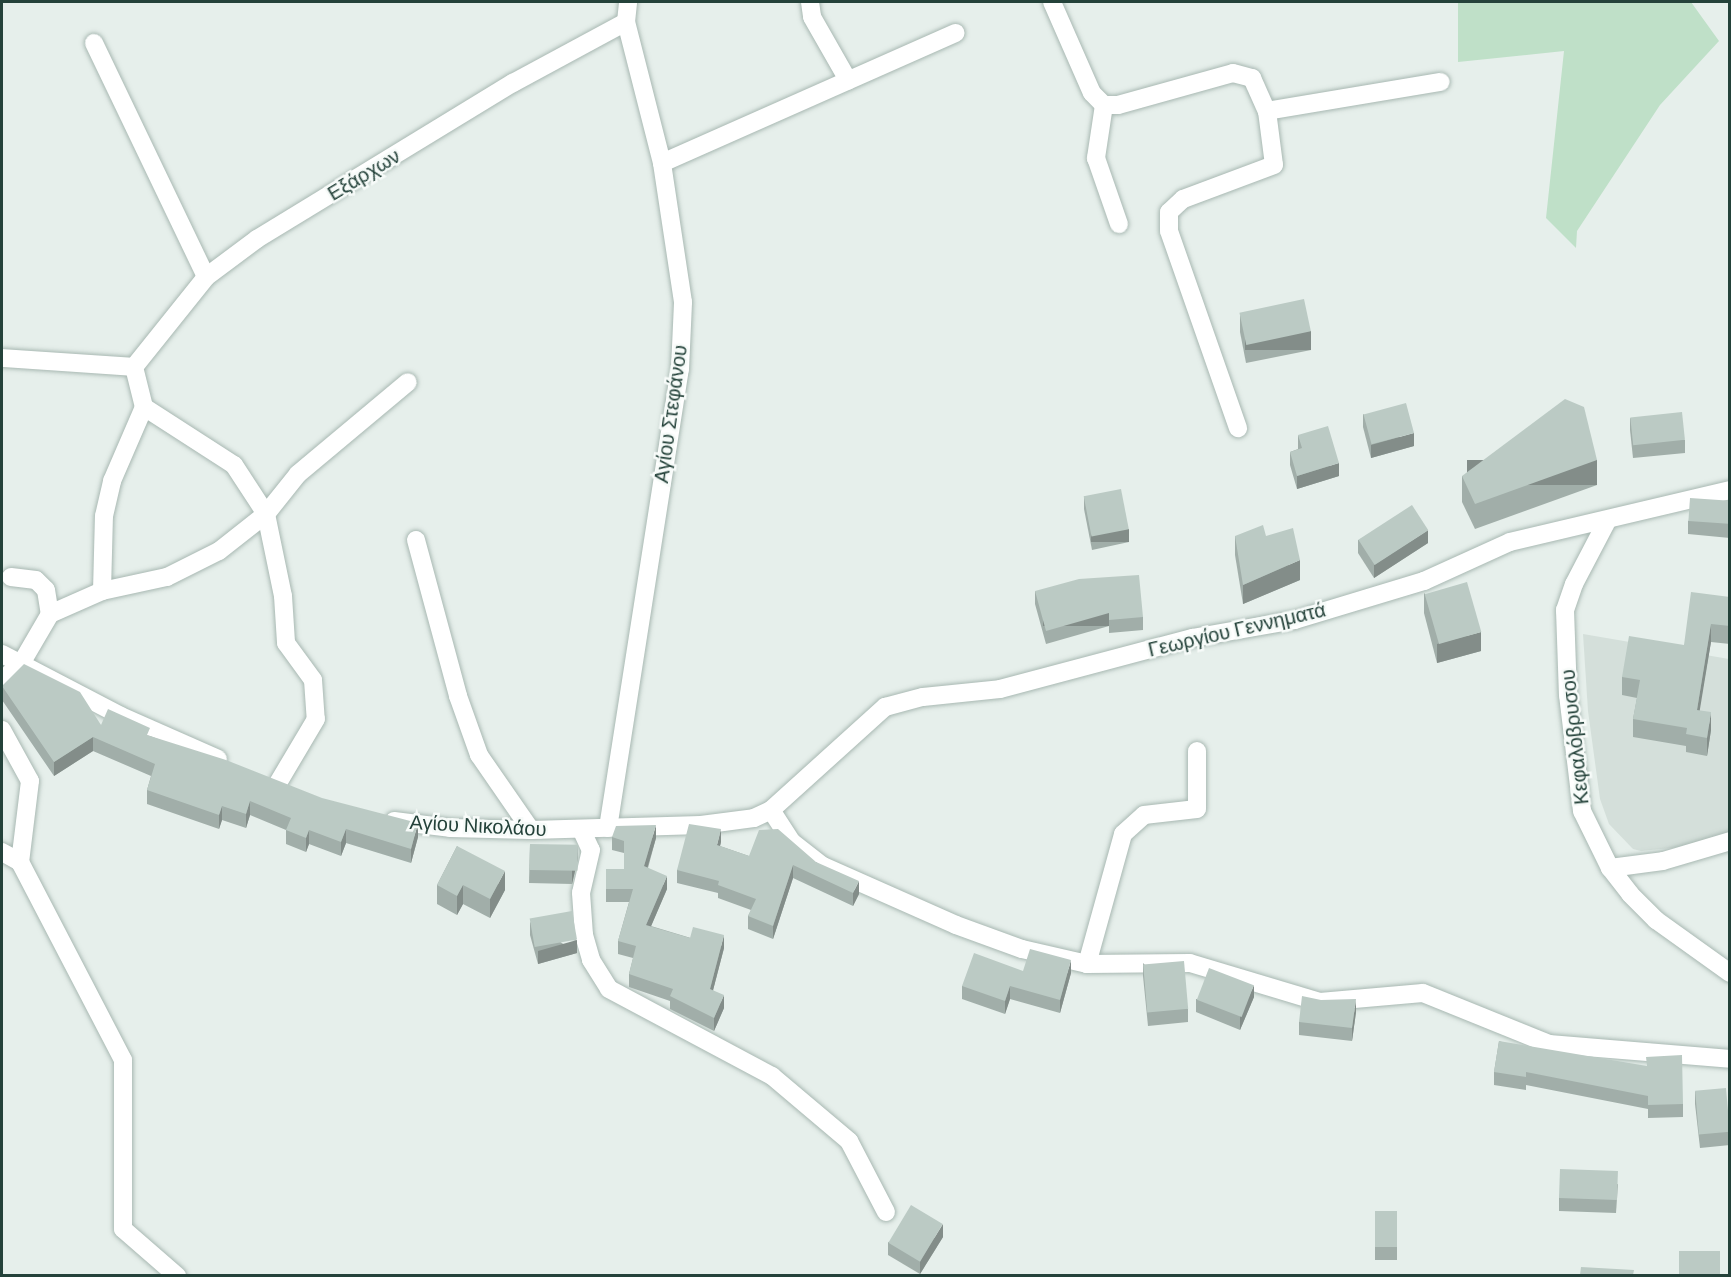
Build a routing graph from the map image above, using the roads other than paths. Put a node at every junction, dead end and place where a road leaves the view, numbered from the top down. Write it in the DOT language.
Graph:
graph roads {
  1 [pos="628,2"];
  2 [pos="810,2"];
  3 [pos="1052,2"];
  4 [pos="626,22"];
  5 [pos="956,33"];
  6 [pos="94,43"];
  7 [pos="848,80"];
  8 [pos="1441,81"];
  9 [pos="1104,105"];
  10 [pos="1267,111"];
  11 [pos="662,163"];
  12 [pos="1119,224"];
  13 [pos="206,277"];
  14 [pos="2,358"];
  15 [pos="134,368"];
  16 [pos="408,382"];
  17 [pos="144,406"];
  18 [pos="1238,428"];
  19 [pos="1730,490"];
  20 [pos="266,513"];
  21 [pos="1607,521"];
  22 [pos="416,540"];
  23 [pos="11,577"];
  24 [pos="102,591"];
  25 [pos="50,614"];
  26 [pos="2,654"];
  27 [pos="22,662"];
  28 [pos="2,681"];
  29 [pos="2,730"];
  30 [pos="1197,751"];
  31 [pos="239,767"];
  32 [pos="259,775"];
  33 [pos="278,783"];
  34 [pos="297,790"];
  35 [pos="771,810"];
  36 [pos="376,817"];
  37 [pos="608,828"];
  38 [pos="581,829"];
  39 [pos="531,830"];
  40 [pos="1730,841"];
  41 [pos="2,852"];
  42 [pos="20,862"];
  43 [pos="1611,868"];
  44 [pos="1087,964"];
  45 [pos="1730,972"];
  46 [pos="1730,1059"];
  47 [pos="886,1212"];
  48 [pos="177,1275"];
  1 -- 4 [label="street, Αγίου Στεφάνου"];
  2 -- 7 [label="street"];
  3 -- 9 [label="street"];
  4 -- 11 [label="street, Αγίου Στεφάνου"];
  4 -- 13 [label="street, Εξάρχων"];
  5 -- 7 [label="street"];
  6 -- 13 [label="street"];
  7 -- 11 [label="street"];
  8 -- 10 [label="street"];
  9 -- 10 [label="street"];
  9 -- 12 [label="street"];
  10 -- 18 [label="street"];
  11 -- 37 [label="street, Αγίου Στεφάνου"];
  13 -- 15 [label="street, Εξάρχων"];
  14 -- 15 [label="street"];
  15 -- 17 [label="street"];
  16 -- 20 [label="street"];
  17 -- 20 [label="street"];
  17 -- 24 [label="street"];
  19 -- 21 [label="street, Γεωργίου Γεννηματά"];
  20 -- 24 [label="street"];
  20 -- 33 [label="street"];
  21 -- 35 [label="street, Γεωργίου Γεννηματά"];
  21 -- 43 [label="street, Κεφαλόβρυσου"];
  22 -- 39 [label="street"];
  23 -- 25 [label="street"];
  24 -- 25 [label="street"];
  25 -- 27 [label="street"];
  26 -- 27 [label="street"];
  27 -- 28 [label="street"];
  27 -- 31 [label="street"];
  29 -- 42 [label="street"];
  30 -- 44 [label="street"];
  32 -- 33 [label="street"];
  33 -- 34 [label="street"];
  35 -- 37 [label="street, Αγίου Νικολάου"];
  35 -- 44 [label="street"];
  36 -- 39 [label="street, Αγίου Νικολάου"];
  37 -- 38 [label="street, Αγίου Νικολάου"];
  38 -- 39 [label="street, Αγίου Νικολάου"];
  38 -- 47 [label="street"];
  40 -- 43 [label="street"];
  41 -- 42 [label="street"];
  42 -- 48 [label="street"];
  43 -- 45 [label="street, Κεφαλόβρυσου"];
  44 -- 46 [label="street"];
}
